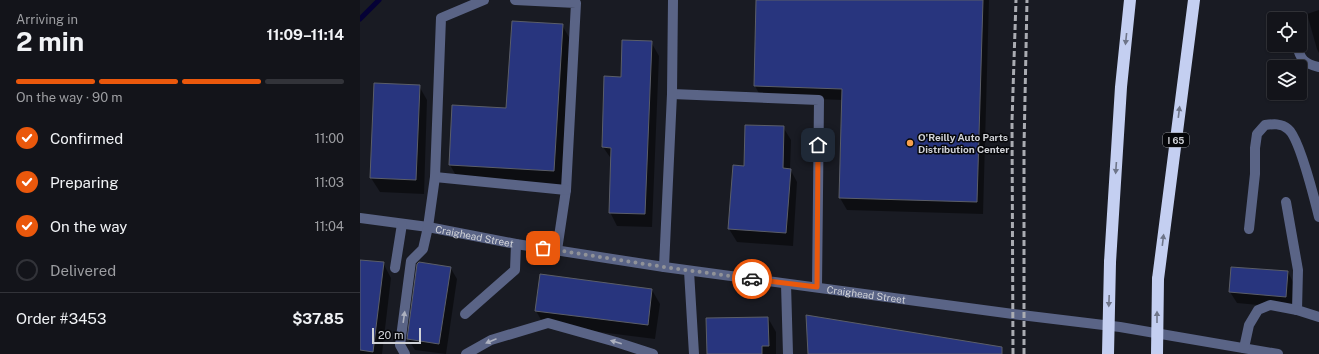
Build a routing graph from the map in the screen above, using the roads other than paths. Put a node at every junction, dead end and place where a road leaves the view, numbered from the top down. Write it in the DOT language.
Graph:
graph roads {
  1 [pos="484,0"];
  2 [pos="515,0"];
  3 [pos="673,0"];
  4 [pos="1130,0"];
  5 [pos="1194,0"];
  6 [pos="1299,52"];
  7 [pos="1319,67"];
  8 [pos="672,94"];
  9 [pos="435,177"];
  10 [pos="566,190"];
  11 [pos="1286,202"];
  12 [pos="1319,217"];
  13 [pos="360,218"];
  14 [pos="402,224"];
  15 [pos="428,228"];
  16 [pos="1249,229"];
  17 [pos="516,244"];
  18 [pos="556,250"];
  19 [pos="664,267"];
  20 [pos="395,268"];
  21 [pos="689,271"];
  22 [pos="786,284"];
  23 [pos="817,287"];
  24 [pos="1297,310"];
  25 [pos="465,314"];
  26 [pos="1319,317"];
  27 [pos="1244,348"];
  28 [pos="405,354"];
  29 [pos="466,354"];
  30 [pos="653,354"];
  31 [pos="694,354"];
  32 [pos="788,354"];
  33 [pos="1108,354"];
  34 [pos="1157,354"];
  35 [pos="1278,354"];
  1 -- 9 [label="street"];
  2 -- 10 [label="street"];
  3 -- 8 [label="street"];
  4 -- 33 [label="highway, one-way, bridge"];
  34 -- 5 [label="highway, I 65, one-way, bridge"];
  6 -- 7 [label="street"];
  8 -- 19 [label="street"];
  8 -- 23 [label="street"];
  9 -- 10 [label="street"];
  9 -- 15 [label="street"];
  10 -- 18 [label="street"];
  11 -- 24 [label="street"];
  12 -- 16 [label="street"];
  13 -- 14 [label="street, Craighead Street"];
  14 -- 15 [label="street, Craighead Street"];
  14 -- 20 [label="street"];
  15 -- 17 [label="street, Craighead Street"];
  28 -- 15 [label="street, one-way"];
  17 -- 18 [label="street, Craighead Street"];
  17 -- 25 [label="street"];
  18 -- 19 [label="street, Craighead Street"];
  19 -- 21 [label="street, Craighead Street"];
  21 -- 22 [label="street, Craighead Street"];
  21 -- 31 [label="street"];
  22 -- 23 [label="street, Craighead Street"];
  22 -- 32 [label="street"];
  23 -- 27 [label="street, Craighead Street"];
  24 -- 26 [label="street"];
  24 -- 27 [label="street"];
  27 -- 35 [label="street, Craighead Street"];
  30 -- 29 [label="street, one-way"];
}
